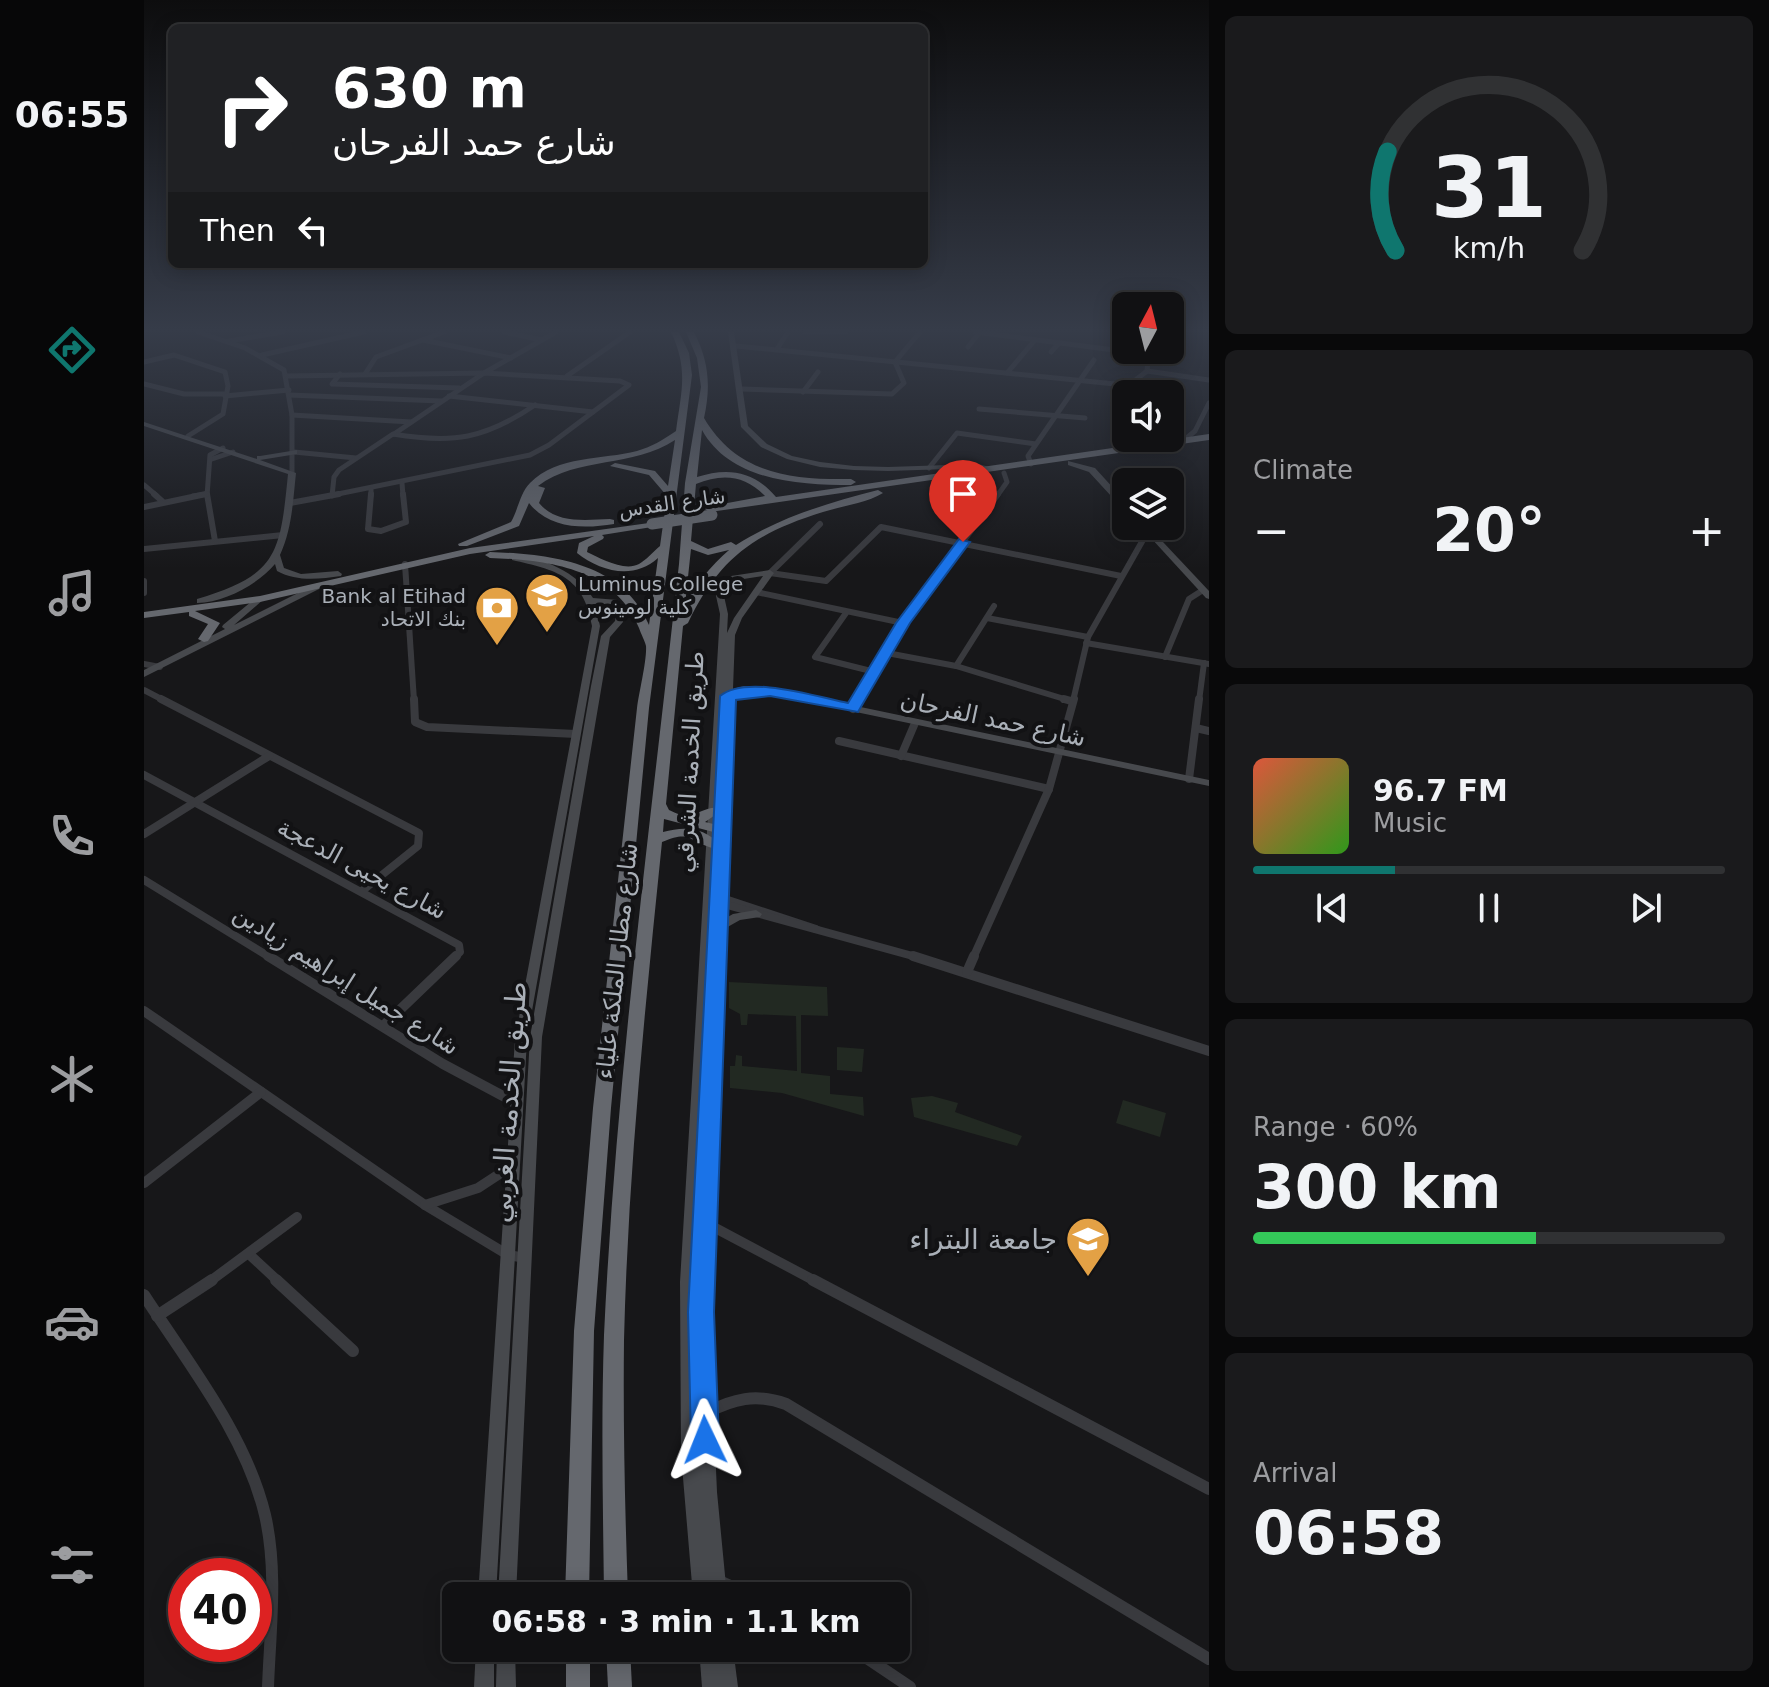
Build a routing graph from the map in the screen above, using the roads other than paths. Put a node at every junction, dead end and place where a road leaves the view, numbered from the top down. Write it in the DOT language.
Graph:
graph roads {
  1 [pos="224,411"];
  2 [pos="291,411"];
  3 [pos="428,411"];
  4 [pos="527,411"];
  5 [pos="582,411"];
  6 [pos="684,411"];
  7 [pos="699,411"];
  8 [pos="744,411"];
  9 [pos="995,411"];
  10 [pos="1059,411"];
  11 [pos="1205,411"];
  12 [pos="593,412"];
  13 [pos="292,415"];
  14 [pos="698,415"];
  15 [pos="1054,417"];
  16 [pos="1085,418"];
  17 [pos="412,422"];
  18 [pos="144,424"];
  19 [pos="1197,428"];
  20 [pos="681,432"];
  21 [pos="393,434"];
  22 [pos="188,436"];
  23 [pos="1209,436"];
  24 [pos="1184,440"];
  25 [pos="1184,441"];
  26 [pos="1036,444"];
  27 [pos="1209,444"];
  28 [pos="223,448"];
  29 [pos="233,452"];
  30 [pos="294,452"];
  31 [pos="1112,452"];
  32 [pos="248,457"];
  33 [pos="258,458"];
  34 [pos="357,458"];
  35 [pos="212,459"];
  36 [pos="1071,463"];
  37 [pos="1031,464"];
  38 [pos="929,468"];
  39 [pos="292,470"];
  40 [pos="999,471"];
  41 [pos="935,478"];
  42 [pos="402,483"];
  43 [pos="690,483"];
  44 [pos="144,485"];
  45 [pos="1107,487"];
  46 [pos="1112,487"];
  47 [pos="371,490"];
  48 [pos="889,490"];
  49 [pos="1112,492"];
  50 [pos="207,494"];
  51 [pos="332,496"];
  52 [pos="672,496"];
  53 [pos="162,501"];
  54 [pos="765,501"];
  55 [pos="290,503"];
  56 [pos="144,507"];
  57 [pos="755,509"];
  58 [pos="711,512"];
  59 [pos="820,524"];
  60 [pos="614,526"];
  61 [pos="283,535"];
  62 [pos="1140,540"];
  63 [pos="1157,540"];
  64 [pos="215,541"];
  65 [pos="686,542"];
  66 [pos="963,542"];
  67 [pos="666,546"];
  68 [pos="453,547"];
  69 [pos="144,549"];
  70 [pos="501,555"];
  71 [pos="277,556"];
  72 [pos="426,560"];
  73 [pos="405,564"];
  74 [pos="770,573"];
  75 [pos="338,574"];
  76 [pos="1121,576"];
  77 [pos="731,580"];
  78 [pos="144,581"];
  79 [pos="318,586"];
  80 [pos="757,591"];
  81 [pos="144,593"];
  82 [pos="1206,593"];
  83 [pos="261,595"];
  84 [pos="200,601"];
  85 [pos="591,601"];
  86 [pos="721,602"];
  87 [pos="747,604"];
  88 [pos="994,606"];
  89 [pos="144,608"];
  90 [pos="180,612"];
  91 [pos="846,613"];
  92 [pos="144,615"];
  93 [pos="987,618"];
  94 [pos="903,623"];
  95 [pos="204,639"];
  96 [pos="1087,640"];
  97 [pos="651,644"];
  98 [pos="674,646"];
  99 [pos="887,653"];
  100 [pos="1165,657"];
  101 [pos="144,664"];
  102 [pos="1206,664"];
  103 [pos="162,666"];
  104 [pos="956,666"];
  105 [pos="595,669"];
  106 [pos="875,672"];
  107 [pos="144,674"];
  108 [pos="144,690"];
  109 [pos="725,695"];
  110 [pos="1071,701"];
  111 [pos="853,709"];
  112 [pos="915,723"];
  113 [pos="1196,728"];
  114 [pos="1209,731"];
  115 [pos="576,734"];
  116 [pos="839,741"];
  117 [pos="1061,754"];
  118 [pos="269,756"];
  119 [pos="901,756"];
  120 [pos="144,775"];
  121 [pos="1189,779"];
  122 [pos="1209,783"];
  123 [pos="1049,789"];
  124 [pos="658,802"];
  125 [pos="194,803"];
  126 [pos="714,811"];
  127 [pos="683,821"];
  128 [pos="144,834"];
  129 [pos="716,834"];
  130 [pos="655,840"];
  131 [pos="144,880"];
  132 [pos="362,891"];
  133 [pos="714,898"];
  134 [pos="756,914"];
  135 [pos="717,928"];
  136 [pos="817,929"];
  137 [pos="967,972"];
  138 [pos="144,1011"];
  139 [pos="383,1026"];
  140 [pos="1209,1051"];
  141 [pos="261,1092"];
  142 [pos="530,1103"];
  143 [pos="515,1105"];
  144 [pos="514,1165"];
  145 [pos="144,1183"];
  146 [pos="425,1205"];
  147 [pos="297,1217"];
  148 [pos="704,1221"];
  149 [pos="250,1255"];
  150 [pos="508,1255"];
  151 [pos="525,1258"];
  152 [pos="144,1295"];
  153 [pos="157,1316"];
  154 [pos="353,1351"];
  155 [pos="704,1414"];
  156 [pos="1209,1489"];
  157 [pos="716,1579"];
  158 [pos="488,1582"];
  159 [pos="508,1582"];
  160 [pos="577,1582"];
  161 [pos="615,1582"];
  162 [pos="701,1582"];
  163 [pos="716,1582"];
  164 [pos="722,1582"];
  165 [pos="1209,1659"];
  166 [pos="485,1662"];
  167 [pos="506,1662"];
  168 [pos="578,1662"];
  169 [pos="619,1662"];
  170 [pos="709,1662"];
  171 [pos="725,1662"];
  172 [pos="873,1662"];
  173 [pos="908,1686"];
  174 [pos="268,1687"];
  175 [pos="484,1687"];
  176 [pos="506,1687"];
  177 [pos="578,1687"];
  178 [pos="620,1687"];
  179 [pos="712,1687"];
  180 [pos="728,1687"];
  1 -- 22 [label="street"];
  2 -- 13 [label="street"];
  3 -- 17 [label="street"];
  4 -- 21 [label="street"];
  5 -- 12 [label="street"];
  6 -- 20 [label="highway, شارع مطار الملكة علياء"];
  7 -- 14 [label="highway, شارع مطار الملكة علياء"];
  8 -- 38 [label="street"];
  9 -- 15 [label="street"];
  10 -- 15 [label="street"];
  11 -- 19 [label="street"];
  12 -- 42 [label="street"];
  13 -- 17 [label="street"];
  13 -- 30 [label="street"];
  14 -- 41 [label="highway"];
  14 -- 43 [label="highway, شارع مطار الملكة علياء"];
  15 -- 16 [label="street"];
  15 -- 26 [label="street"];
  17 -- 21 [label="street"];
  18 -- 22 [label="street"];
  19 -- 23 [label="street"];
  19 -- 24 [label="street"];
  20 -- 52 [label="highway, شارع مطار الملكة علياء"];
  20 -- 68 [label="highway"];
  21 -- 34 [label="street"];
  22 -- 28 [label="street"];
  23 -- 25 [label="highway, شارع القدس"];
  26 -- 37 [label="street"];
  26 -- 38 [label="street"];
  27 -- 36 [label="highway, شارع القدس"];
  28 -- 29 [label="street"];
  28 -- 35 [label="street"];
  29 -- 32 [label="street"];
  29 -- 35 [label="street"];
  30 -- 33 [label="street"];
  30 -- 34 [label="street"];
  30 -- 39 [label="street"];
  31 -- 37 [label="highway, شارع القدس"];
  32 -- 33 [label="street"];
  32 -- 39 [label="street"];
  33 -- 39 [label="street"];
  34 -- 51 [label="street"];
  35 -- 50 [label="street"];
  36 -- 40 [label="highway, شارع القدس"];
  36 -- 45 [label="street"];
  37 -- 40 [label="highway, شارع القدس"];
  38 -- 40 [label="street"];
  39 -- 55 [label="street"];
  40 -- 41 [label="highway, شارع القدس"];
  40 -- 48 [label="highway, شارع القدس"];
  40 -- 66 [label="street"];
  41 -- 54 [label="highway, شارع القدس"];
  42 -- 47 [label="street"];
  42 -- 47 [label="street"];
  43 -- 54 [label="highway"];
  43 -- 65 [label="highway, شارع مطار الملكة علياء"];
  44 -- 53 [label="street"];
  45 -- 46 [label="street"];
  45 -- 49 [label="street"];
  47 -- 51 [label="street"];
  48 -- 57 [label="highway, شارع القدس"];
  48 -- 98 [label="highway"];
  50 -- 53 [label="street"];
  50 -- 64 [label="street"];
  51 -- 55 [label="street"];
  52 -- 60 [label="highway"];
  52 -- 67 [label="highway, شارع مطار الملكة علياء"];
  53 -- 56 [label="street"];
  54 -- 58 [label="highway, شارع القدس"];
  55 -- 61 [label="street"];
  57 -- 58 [label="highway, شارع القدس"];
  57 -- 65 [label="highway"];
  58 -- 60 [label="highway, شارع القدس, bridge"];
  59 -- 74 [label="street"];
  60 -- 67 [label="highway"];
  60 -- 68 [label="highway, شارع القدس"];
  60 -- 72 [label="highway, شارع القدس"];
  61 -- 64 [label="street"];
  61 -- 71 [label="street"];
  62 -- 76 [label="street"];
  63 -- 82 [label="street"];
  64 -- 69 [label="street"];
  65 -- 98 [label="highway, شارع مطار الملكة علياء"];
  66 -- 74 [label="street"];
  66 -- 76 [label="street"];
  66 -- 94 [label="street"];
  67 -- 97 [label="highway, شارع مطار الملكة علياء"];
  68 -- 75 [label="highway, شارع القدس"];
  70 -- 72 [label="highway"];
  70 -- 85 [label="street, طريق الخدمة الغربي"];
  70 -- 97 [label="highway"];
  71 -- 75 [label="street"];
  71 -- 84 [label="street"];
  72 -- 73 [label="highway, شارع القدس"];
  73 -- 79 [label="highway, شارع القدس"];
  73 -- 115 [label="street"];
  74 -- 77 [label="street"];
  74 -- 80 [label="street, طريق الخدمة الشرقي"];
  75 -- 83 [label="highway, شارع القدس"];
  76 -- 96 [label="street"];
  77 -- 80 [label="street"];
  77 -- 86 [label="street, طريق الخدمة الشرقي"];
  78 -- 81 [label="street"];
  79 -- 83 [label="highway, شارع القدس"];
  79 -- 103 [label="street"];
  80 -- 87 [label="street, طريق الخدمة الشرقي"];
  80 -- 91 [label="street"];
  82 -- 100 [label="street"];
  83 -- 84 [label="highway, شارع القدس"];
  83 -- 90 [label="highway, شارع القدس"];
  83 -- 95 [label="street"];
  84 -- 89 [label="highway, شارع القدس"];
  85 -- 105 [label="street, طريق الخدمة الغربي"];
  85 -- 105 [label="street, طريق الخدمة الغربي"];
  86 -- 87 [label="street"];
  86 -- 109 [label="street, طريق الخدمة الشرقي"];
  87 -- 109 [label="street, طريق الخدمة الشرقي"];
  88 -- 93 [label="street"];
  90 -- 92 [label="highway, شارع القدس"];
  90 -- 95 [label="highway"];
  91 -- 94 [label="street"];
  91 -- 106 [label="street"];
  93 -- 96 [label="street"];
  93 -- 104 [label="street"];
  94 -- 99 [label="street"];
  95 -- 103 [label="street"];
  96 -- 100 [label="street"];
  96 -- 110 [label="street"];
  97 -- 160 [label="highway, شارع مطار الملكة علياء"];
  98 -- 124 [label="highway, شارع مطار الملكة علياء"];
  99 -- 104 [label="street"];
  99 -- 106 [label="street"];
  100 -- 102 [label="street"];
  101 -- 103 [label="street"];
  102 -- 113 [label="street"];
  103 -- 107 [label="street"];
  104 -- 110 [label="street"];
  105 -- 115 [label="street, طريق الخدمة الغربي"];
  105 -- 142 [label="street, طريق الخدمة الغربي"];
  106 -- 111 [label="street"];
  108 -- 118 [label="street"];
  109 -- 111 [label="street, شارع حمد الفرحان"];
  109 -- 126 [label="street, طريق الخدمة الشرقي"];
  109 -- 129 [label="street, طريق الخدمة الشرقي"];
  110 -- 117 [label="street"];
  111 -- 112 [label="street, شارع حمد الفرحان"];
  112 -- 117 [label="street, شارع حمد الفرحان"];
  112 -- 119 [label="street"];
  113 -- 114 [label="street"];
  113 -- 121 [label="street"];
  115 -- 143 [label="street, طريق الخدمة الغربي"];
  116 -- 119 [label="street"];
  117 -- 121 [label="street, شارع حمد الفرحان"];
  117 -- 123 [label="street"];
  118 -- 125 [label="street"];
  118 -- 132 [label="street"];
  119 -- 123 [label="street"];
  120 -- 125 [label="street, شارع يحيى الدعجة"];
  121 -- 122 [label="street, شارع حمد الفرحان"];
  123 -- 137 [label="street"];
  124 -- 127 [label="highway"];
  124 -- 130 [label="highway, شارع مطار الملكة علياء"];
  125 -- 128 [label="street"];
  125 -- 132 [label="street, شارع يحيى الدعجة"];
  126 -- 127 [label="highway"];
  126 -- 129 [label="street, طريق الخدمة الشرقي"];
  127 -- 129 [label="highway"];
  129 -- 130 [label="highway"];
  129 -- 133 [label="street, طريق الخدمة الشرقي"];
  130 -- 161 [label="highway, شارع مطار الملكة علياء"];
  131 -- 139 [label="street, شارع جميل إبراهيم زيادين"];
  132 -- 139 [label="street, شارع يحيى الدعجة"];
  133 -- 134 [label="street"];
  133 -- 135 [label="street, طريق الخدمة الشرقي"];
  133 -- 136 [label="street"];
  133 -- 162 [label="street, طريق الخدمة الشرقي"];
  134 -- 135 [label="street"];
  134 -- 136 [label="street"];
  135 -- 148 [label="street, طريق الخدمة الشرقي"];
  136 -- 137 [label="street"];
  137 -- 140 [label="street"];
  138 -- 141 [label="street"];
  139 -- 143 [label="street, شارع جميل إبراهيم زيادين"];
  141 -- 145 [label="street"];
  141 -- 146 [label="street"];
  142 -- 143 [label="street"];
  142 -- 151 [label="street, طريق الخدمة الغربي"];
  143 -- 144 [label="street, طريق الخدمة الغربي"];
  144 -- 146 [label="street"];
  144 -- 150 [label="street, طريق الخدمة الغربي"];
  146 -- 150 [label="street"];
  147 -- 149 [label="street"];
  148 -- 155 [label="street, طريق الخدمة الشرقي"];
  148 -- 156 [label="street"];
  149 -- 153 [label="street"];
  149 -- 154 [label="street"];
  150 -- 151 [label="street"];
  150 -- 158 [label="street, طريق الخدمة الغربي"];
  151 -- 159 [label="street, طريق الخدمة الغربي"];
  152 -- 153 [label="street"];
  153 -- 174 [label="street"];
  155 -- 157 [label="street, طريق الخدمة الشرقي"];
  155 -- 165 [label="street"];
  157 -- 163 [label="street, طريق الخدمة الشرقي"];
  157 -- 164 [label="street"];
  166 -- 175 [label="street"];
  167 -- 176 [label="street"];
  168 -- 177 [label="highway"];
  169 -- 178 [label="highway"];
  170 -- 179 [label="street"];
  171 -- 180 [label="street"];
  172 -- 173 [label="street"];
}
